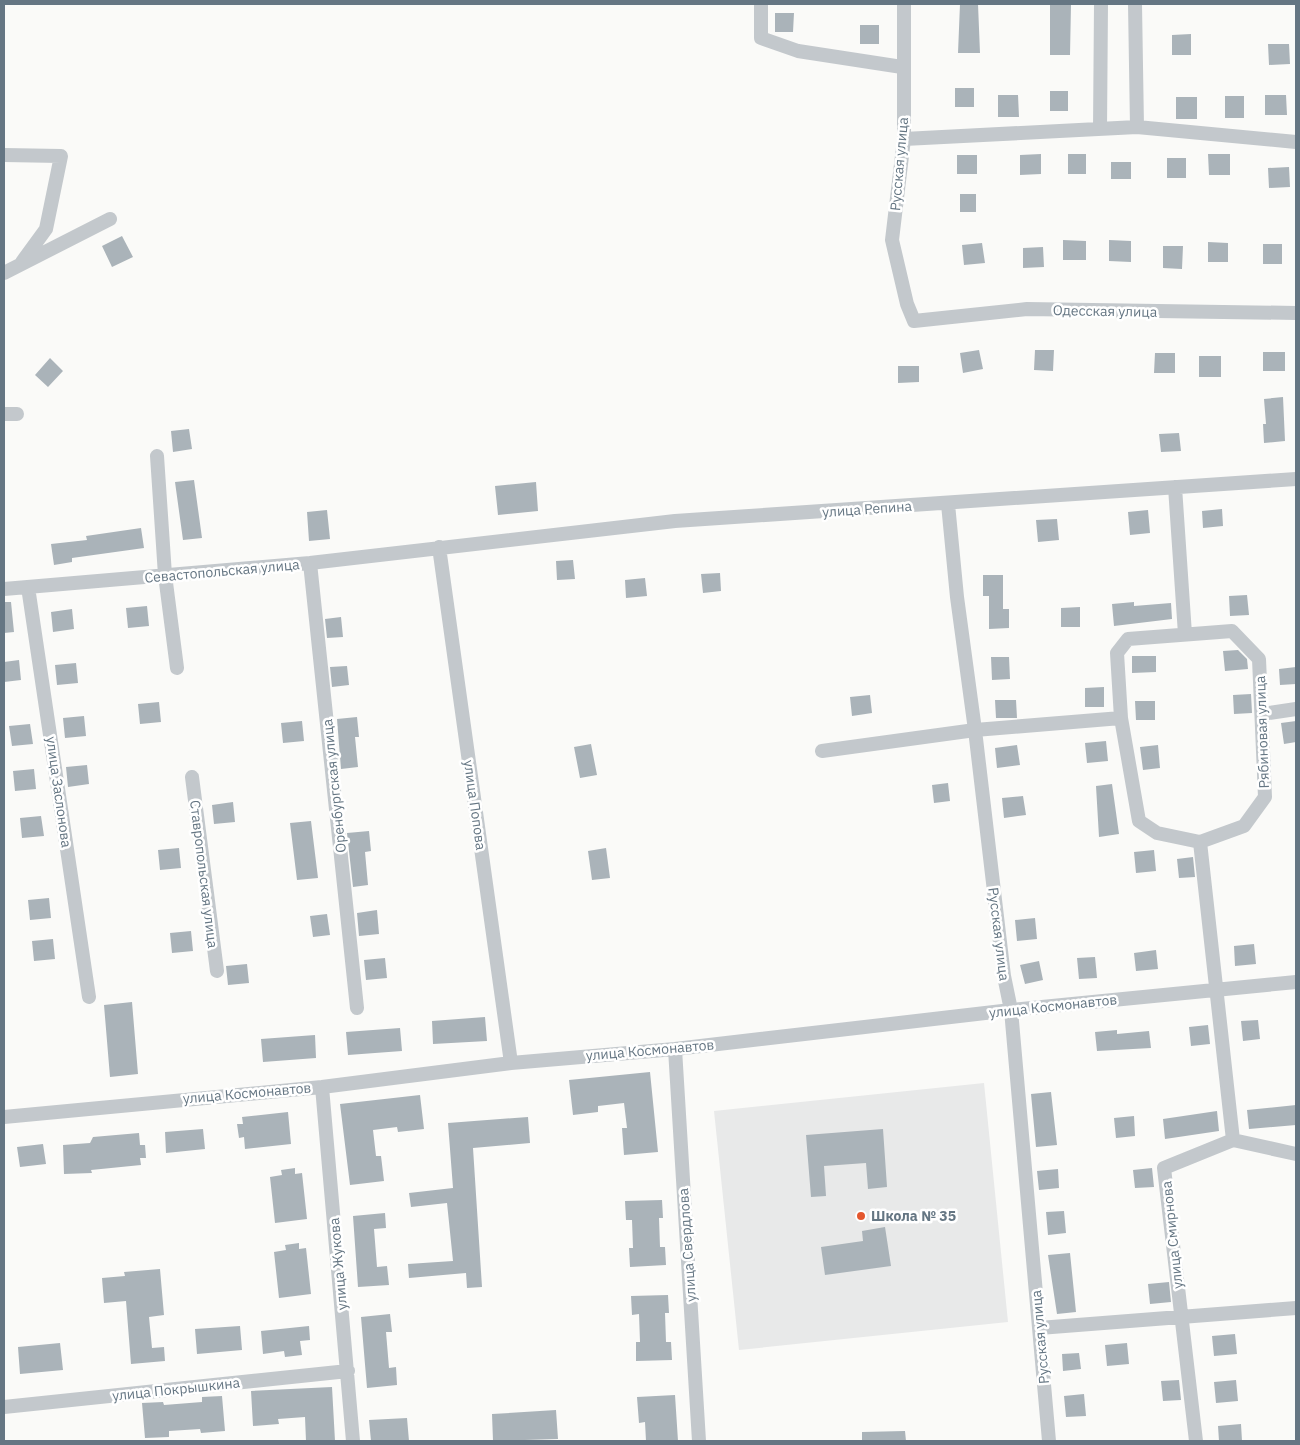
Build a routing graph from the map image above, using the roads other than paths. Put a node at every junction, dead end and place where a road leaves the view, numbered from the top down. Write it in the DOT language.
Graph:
graph roads {
  1 [pos="761,4"];
  2 [pos="904,4"];
  3 [pos="1101,4"];
  4 [pos="1135,4"];
  5 [pos="902,67"];
  6 [pos="1137,127"];
  7 [pos="1100,129"];
  8 [pos="904,138"];
  9 [pos="1296,142"];
  10 [pos="4,155"];
  11 [pos="110,219"];
  12 [pos="22,262"];
  13 [pos="4,273"];
  14 [pos="1296,312"];
  15 [pos="914,321"];
  16 [pos="156,456"];
  17 [pos="1296,479"];
  18 [pos="1175,488"];
  19 [pos="948,504"];
  20 [pos="439,547"];
  21 [pos="310,563"];
  22 [pos="165,576"];
  23 [pos="28,587"];
  24 [pos="4,589"];
  25 [pos="1185,634"];
  26 [pos="177,668"];
  27 [pos="1296,709"];
  28 [pos="1262,714"];
  29 [pos="1121,718"];
  30 [pos="974,730"];
  31 [pos="822,752"];
  32 [pos="192,777"];
  33 [pos="1200,842"];
  34 [pos="217,970"];
  35 [pos="1296,982"];
  36 [pos="1218,990"];
  37 [pos="89,997"];
  38 [pos="357,1008"];
  39 [pos="1011,1010"];
  40 [pos="674,1049"];
  41 [pos="511,1063"];
  42 [pos="322,1086"];
  43 [pos="4,1116"];
  44 [pos="1233,1140"];
  45 [pos="1296,1154"];
  46 [pos="1296,1308"];
  47 [pos="1180,1317"];
  48 [pos="1039,1328"];
  49 [pos="348,1371"];
  50 [pos="4,1407"];
  51 [pos="353,1441"];
  52 [pos="699,1441"];
  53 [pos="1049,1441"];
  54 [pos="1196,1441"];
  1 -- 5 [label="street"];
  2 -- 5 [label="street, Русская улица"];
  3 -- 7 [label="street"];
  4 -- 6 [label="street"];
  5 -- 8 [label="street, Русская улица"];
  6 -- 7 [label="street"];
  6 -- 9 [label="street"];
  7 -- 8 [label="street"];
  8 -- 15 [label="street, Русская улица"];
  10 -- 12 [label="street"];
  11 -- 12 [label="street"];
  12 -- 13 [label="street"];
  14 -- 15 [label="street, Одесская улица"];
  16 -- 22 [label="street"];
  17 -- 18 [label="street, улица Репина"];
  18 -- 19 [label="street, улица Репина"];
  18 -- 25 [label="street"];
  19 -- 20 [label="street, улица Репина"];
  19 -- 30 [label="street, Русская улица"];
  20 -- 21 [label="street, Севастопольская улица"];
  20 -- 41 [label="street, улица Попова"];
  21 -- 22 [label="street, Севастопольская улица"];
  21 -- 38 [label="street, Оренбургская улица"];
  22 -- 23 [label="street, Севастопольская улица"];
  22 -- 26 [label="street"];
  23 -- 24 [label="street, Севастопольская улица"];
  23 -- 37 [label="street, улица Заслонова"];
  25 -- 28 [label="street, Рябиновая улица"];
  25 -- 29 [label="street, Рябиновая улица"];
  27 -- 28 [label="street"];
  28 -- 33 [label="street, Рябиновая улица"];
  29 -- 30 [label="street"];
  29 -- 33 [label="street, Рябиновая улица"];
  30 -- 31 [label="street"];
  30 -- 39 [label="street, Русская улица"];
  32 -- 34 [label="street, Ставропольская улица"];
  33 -- 36 [label="street"];
  35 -- 36 [label="street, улица Космонавтов"];
  36 -- 39 [label="street, улица Космонавтов"];
  36 -- 44 [label="street"];
  39 -- 40 [label="street, улица Космонавтов"];
  39 -- 48 [label="street, Русская улица"];
  40 -- 41 [label="street, улица Космонавтов"];
  40 -- 52 [label="street, улица Свердлова"];
  41 -- 42 [label="street, улица Космонавтов"];
  42 -- 43 [label="street, улица Космонавтов"];
  42 -- 49 [label="street, улица Жукова"];
  44 -- 45 [label="street"];
  44 -- 47 [label="street, улица Смирнова"];
  46 -- 47 [label="street"];
  47 -- 48 [label="street"];
  47 -- 54 [label="street, улица Смирнова"];
  48 -- 53 [label="street, Русская улица"];
  49 -- 50 [label="street, улица Покрышкина"];
  49 -- 51 [label="street, улица Жукова"];
}
